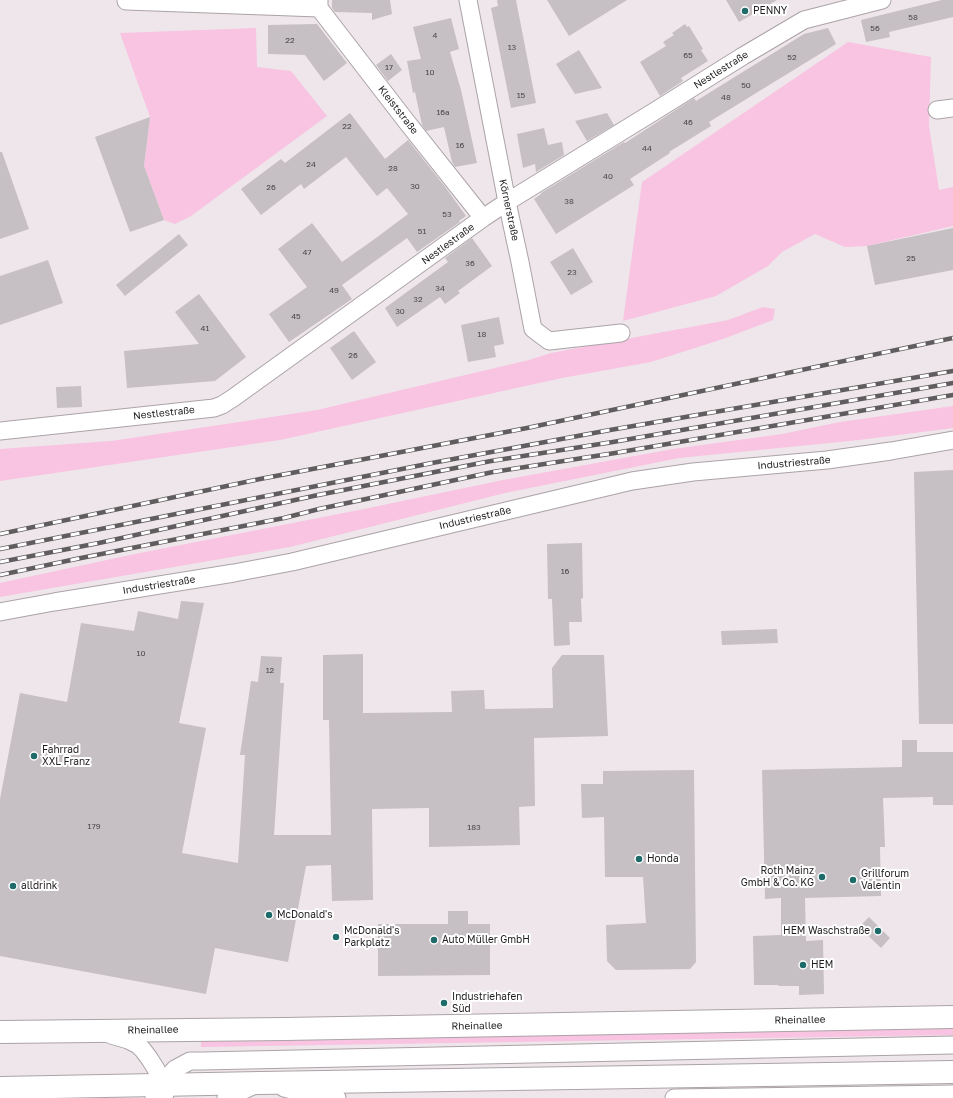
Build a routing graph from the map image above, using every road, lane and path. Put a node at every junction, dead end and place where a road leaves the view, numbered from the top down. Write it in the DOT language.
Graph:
graph roads {
  1 [pos="126,0"];
  2 [pos="468,0"];
  3 [pos="882,0"];
  4 [pos="319,4"];
  5 [pos="507,202"];
  6 [pos="483,218"];
  7 [pos="621,333"];
  8 [pos="0,432"];
  9 [pos="953,440"];
  10 [pos="0,612"];
  11 [pos="953,1017"];
  12 [pos="98,1031"];
  13 [pos="0,1032"];
  14 [pos="953,1045"];
  15 [pos="953,1072"];
  16 [pos="260,1082"];
  17 [pos="953,1086"];
  18 [pos="8,1088"];
  19 [pos="161,1094"];
  20 [pos="953,1094"];
  21 [pos="885,1095"];
  22 [pos="64,1098"];
  23 [pos="226,1098"];
  24 [pos="337,1098"];
  25 [pos="674,1098"];
  1 -- 4 [label="street"];
  2 -- 5 [label="street, Körnerstraße"];
  3 -- 5 [label="street, Nestlestraße"];
  4 -- 6 [label="street, Kleiststraße"];
  5 -- 6 [label="street, Nestlestraße"];
  5 -- 7 [label="street, Körnerstraße"];
  6 -- 8 [label="street, Nestlestraße"];
  9 -- 10 [label="street, Industriestraße"];
  11 -- 12 [label="main road, Rheinallee"];
  12 -- 13 [label="main road, Rheinallee"];
  12 -- 19 [label="street"];
  14 -- 19 [label="street"];
  15 -- 16 [label="main road"];
  16 -- 19 [label="main road"];
  16 -- 23 [label="street"];
  16 -- 24 [label="street"];
  17 -- 21 [label="street"];
  18 -- 19 [label="main road"];
  18 -- 22 [label="street"];
  20 -- 21 [label="street"];
  21 -- 25 [label="street"];
}
